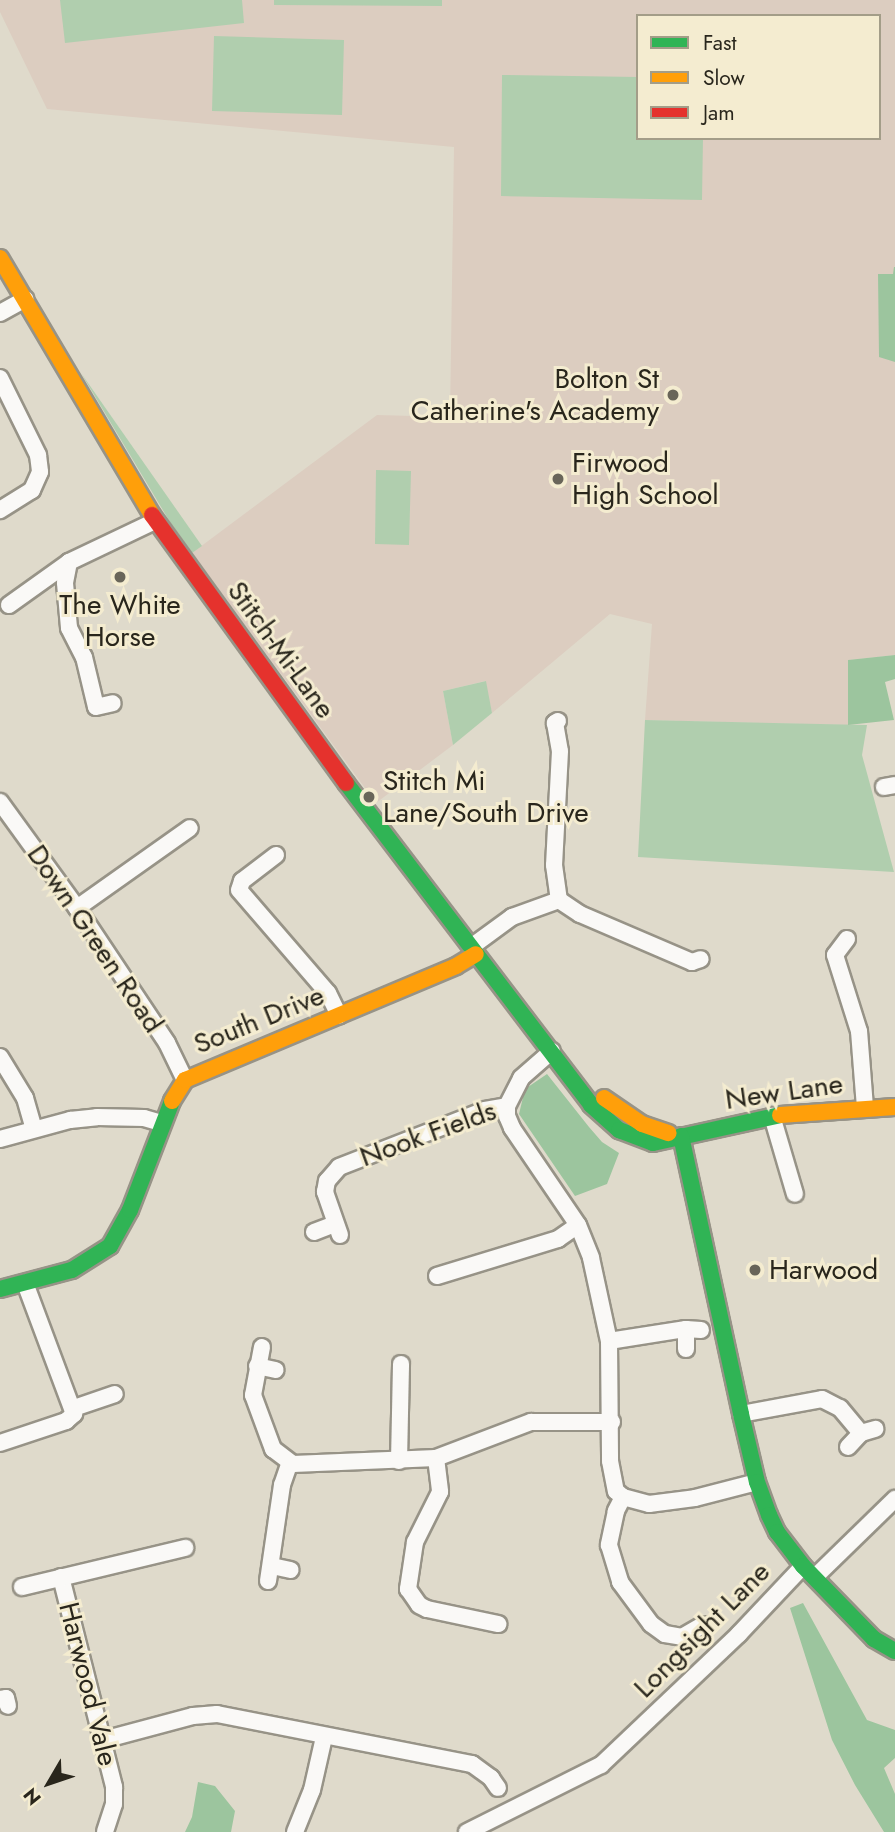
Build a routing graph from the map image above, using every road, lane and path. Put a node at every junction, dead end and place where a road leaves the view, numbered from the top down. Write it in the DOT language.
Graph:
graph roads {
  1 [pos="0,258"];
  2 [pos="25,299"];
  3 [pos="0,313"];
  4 [pos="0,378"];
  5 [pos="0,510"];
  6 [pos="155,521"];
  7 [pos="69,562"];
  8 [pos="9,605"];
  9 [pos="113,703"];
  10 [pos="558,721"];
  11 [pos="0,802"];
  12 [pos="190,828"];
  13 [pos="276,855"];
  14 [pos="559,900"];
  15 [pos="77,908"];
  16 [pos="847,939"];
  17 [pos="474,951"];
  18 [pos="701,959"];
  19 [pos="339,1016"];
  20 [pos="552,1051"];
  21 [pos="0,1057"];
  22 [pos="185,1080"];
  23 [pos="507,1106"];
  24 [pos="895,1107"];
  25 [pos="865,1108"];
  26 [pos="772,1116"];
  27 [pos="162,1122"];
  28 [pos="34,1129"];
  29 [pos="681,1136"];
  30 [pos="0,1139"];
  31 [pos="795,1194"];
  32 [pos="578,1225"];
  33 [pos="314,1232"];
  34 [pos="437,1275"];
  35 [pos="25,1283"];
  36 [pos="0,1289"];
  37 [pos="609,1341"];
  38 [pos="262,1347"];
  39 [pos="687,1349"];
  40 [pos="401,1364"];
  41 [pos="257,1366"];
  42 [pos="276,1370"];
  43 [pos="115,1394"];
  44 [pos="74,1408"];
  45 [pos="741,1414"];
  46 [pos="612,1422"];
  47 [pos="0,1443"];
  48 [pos="848,1447"];
  49 [pos="436,1458"];
  50 [pos="399,1461"];
  51 [pos="290,1462"];
  52 [pos="757,1482"];
  53 [pos="623,1497"];
  54 [pos="895,1499"];
  55 [pos="186,1548"];
  56 [pos="291,1570"];
  57 [pos="809,1571"];
  58 [pos="61,1577"];
  59 [pos="22,1587"];
  60 [pos="492,1618"];
  61 [pos="703,1625"];
  62 [pos="895,1651"];
  63 [pos="324,1737"];
  64 [pos="103,1740"];
  65 [pos="496,1779"];
  66 [pos="105,1832"];
  67 [pos="295,1832"];
  68 [pos="467,1832"];
  1 -- 2 [label="street, Stitch-Mi-Lane"];
  2 -- 3 [label="street"];
  2 -- 6 [label="street, Stitch-Mi-Lane"];
  4 -- 5 [label="street"];
  6 -- 7 [label="street"];
  6 -- 17 [label="street, Stitch-Mi-Lane"];
  7 -- 8 [label="street"];
  7 -- 9 [label="street"];
  10 -- 14 [label="street"];
  11 -- 15 [label="street, Down Green Road"];
  12 -- 15 [label="street"];
  13 -- 19 [label="street"];
  14 -- 17 [label="street"];
  14 -- 18 [label="street"];
  15 -- 22 [label="street, Down Green Road"];
  16 -- 25 [label="street"];
  17 -- 19 [label="street, South Drive"];
  17 -- 20 [label="street, Stitch-Mi-Lane"];
  19 -- 22 [label="street, South Drive"];
  20 -- 23 [label="street, Nook Fields"];
  20 -- 29 [label="street, Stitch-Mi-Lane"];
  21 -- 28 [label="street"];
  22 -- 27 [label="street, South Drive"];
  23 -- 32 [label="street"];
  23 -- 33 [label="street, Nook Fields"];
  24 -- 25 [label="street, New Lane"];
  25 -- 26 [label="street, New Lane"];
  26 -- 29 [label="street, New Lane"];
  26 -- 31 [label="street"];
  27 -- 28 [label="street"];
  27 -- 35 [label="street, South Drive"];
  28 -- 30 [label="street"];
  29 -- 45 [label="street, Longsight Lane"];
  32 -- 34 [label="street"];
  32 -- 37 [label="street"];
  35 -- 36 [label="street, South Drive"];
  35 -- 44 [label="street"];
  37 -- 39 [label="street"];
  37 -- 46 [label="street"];
  38 -- 41 [label="street"];
  40 -- 50 [label="street"];
  41 -- 42 [label="street"];
  41 -- 51 [label="street"];
  43 -- 44 [label="street"];
  44 -- 47 [label="street"];
  45 -- 48 [label="street"];
  45 -- 52 [label="street, Longsight Lane"];
  46 -- 49 [label="street"];
  46 -- 53 [label="street"];
  49 -- 50 [label="street"];
  49 -- 60 [label="street"];
  50 -- 51 [label="street"];
  51 -- 56 [label="street"];
  52 -- 53 [label="street"];
  52 -- 57 [label="street, Longsight Lane"];
  53 -- 61 [label="street"];
  54 -- 57 [label="street"];
  55 -- 58 [label="street, Harwood Vale"];
  57 -- 62 [label="street"];
  57 -- 68 [label="street, Longsight Lane"];
  58 -- 59 [label="street, Harwood Vale"];
  58 -- 64 [label="street, Harwood Vale"];
  63 -- 64 [label="street"];
  63 -- 65 [label="street"];
  63 -- 67 [label="street"];
  64 -- 66 [label="street, Harwood Vale"];
}
